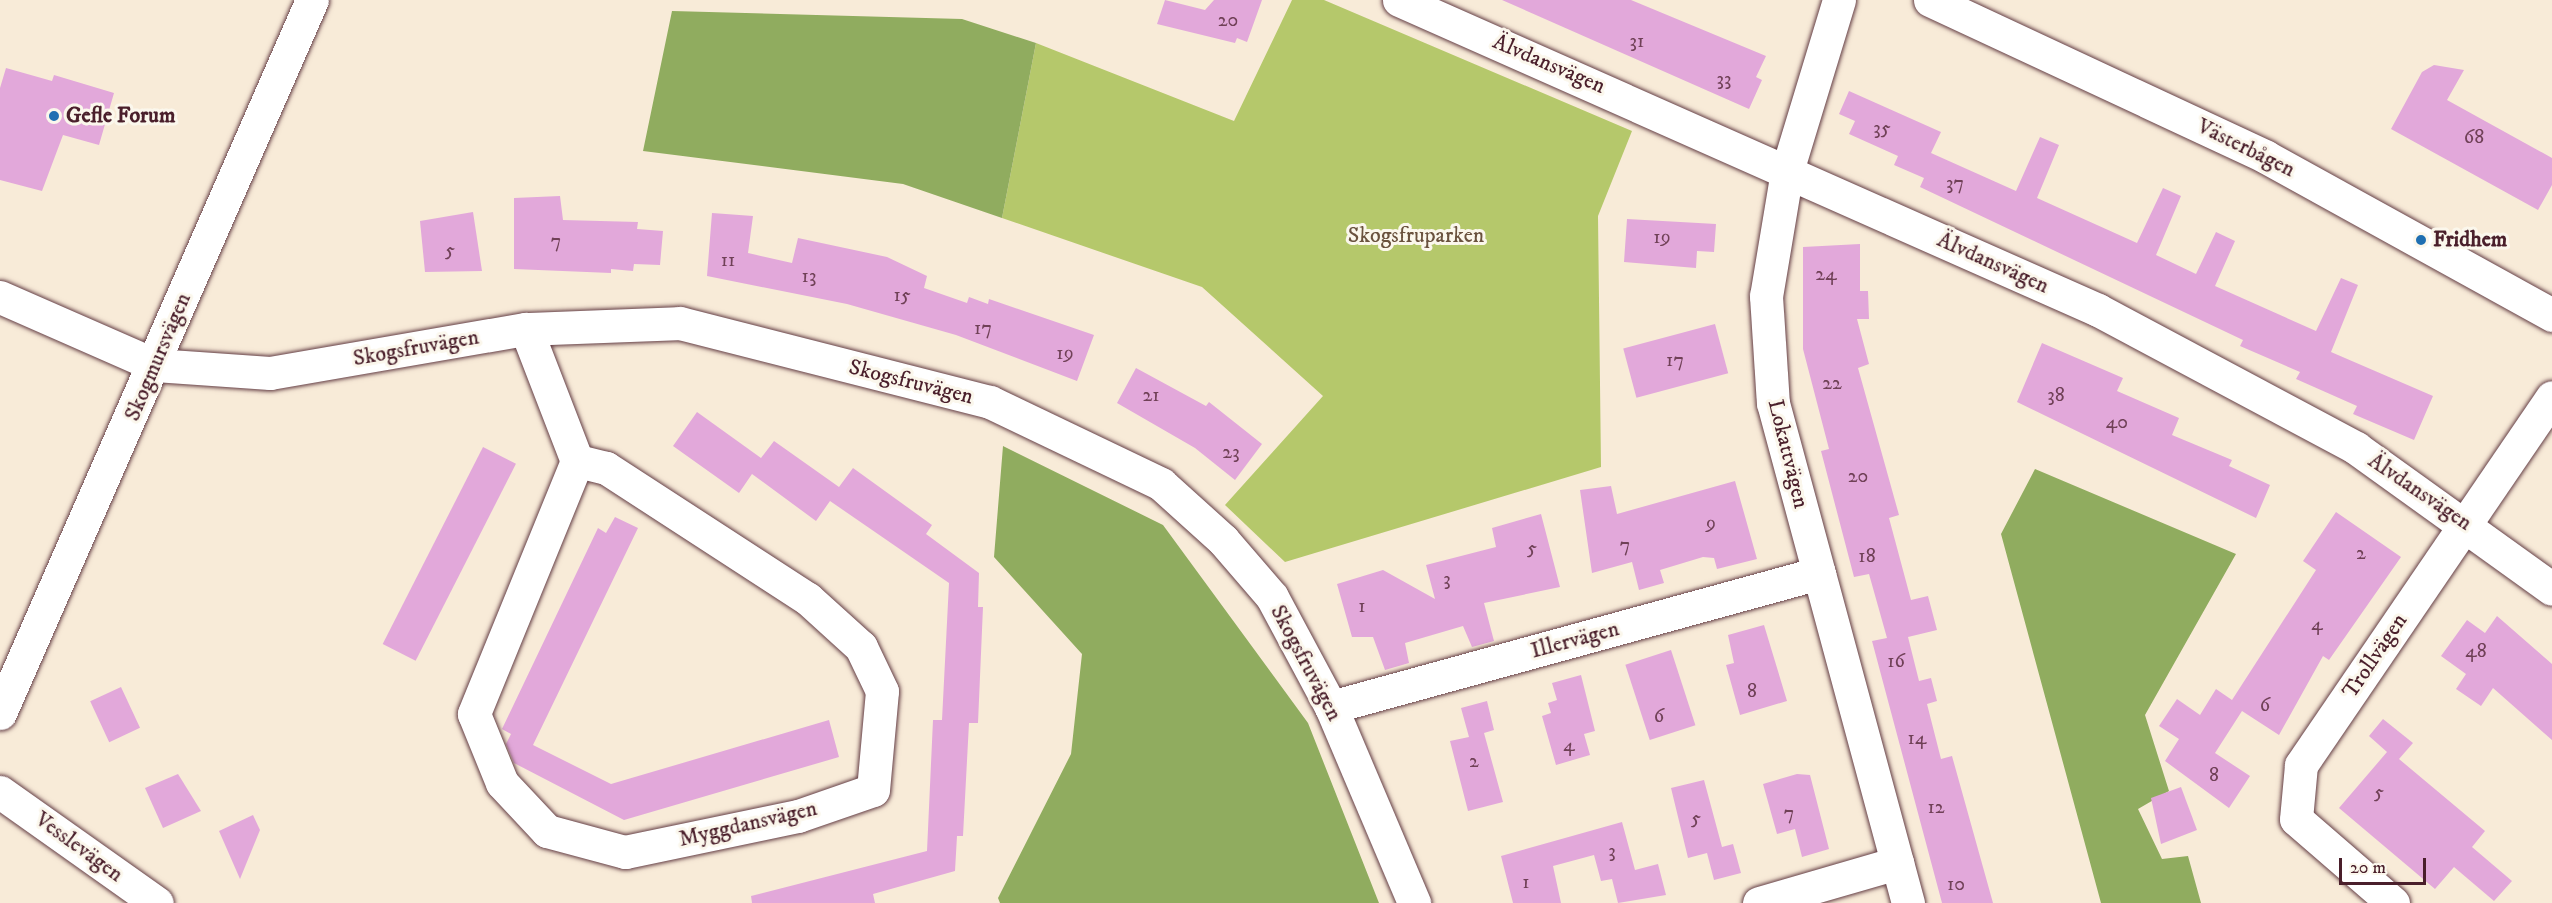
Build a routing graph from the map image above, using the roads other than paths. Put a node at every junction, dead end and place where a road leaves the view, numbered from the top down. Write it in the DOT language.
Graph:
graph roads {
  1 [pos="312,0"];
  2 [pos="1399,0"];
  3 [pos="1839,0"];
  4 [pos="1930,0"];
  5 [pos="1787,171"];
  6 [pos="0,297"];
  7 [pos="2552,315"];
  8 [pos="526,329"];
  9 [pos="155,365"];
  10 [pos="2552,397"];
  11 [pos="577,461"];
  12 [pos="2466,522"];
  13 [pos="1818,573"];
  14 [pos="2552,589"];
  15 [pos="1331,707"];
  16 [pos="0,713"];
  17 [pos="0,792"];
  18 [pos="1898,863"];
  19 [pos="157,903"];
  20 [pos="1414,903"];
  21 [pos="1759,903"];
  22 [pos="1908,903"];
  23 [pos="2393,903"];
  1 -- 9 [label="street, Skogmursvägen"];
  2 -- 5 [label="street, Älvdansvägen"];
  3 -- 5 [label="street, Lokattvägen"];
  4 -- 7 [label="street, Västerbågen"];
  5 -- 12 [label="street, Älvdansvägen"];
  5 -- 13 [label="street, Lokattvägen"];
  6 -- 9 [label="street, Skogsfruvägen"];
  8 -- 9 [label="street, Skogsfruvägen"];
  8 -- 11 [label="street"];
  8 -- 15 [label="street, Skogsfruvägen"];
  9 -- 16 [label="street, Skogmursvägen"];
  10 -- 12 [label="street, Trollvägen"];
  11 -- 11 [label="street, Myggdansvägen"];
  12 -- 14 [label="street, Älvdansvägen"];
  12 -- 23 [label="street, Trollvägen"];
  13 -- 15 [label="street, Illervägen"];
  13 -- 18 [label="street, Lokattvägen"];
  15 -- 20 [label="street, Skogsfruvägen"];
  17 -- 19 [label="street, Vesslevägen"];
  18 -- 21 [label="street"];
  18 -- 22 [label="street, Lokattvägen"];
}
